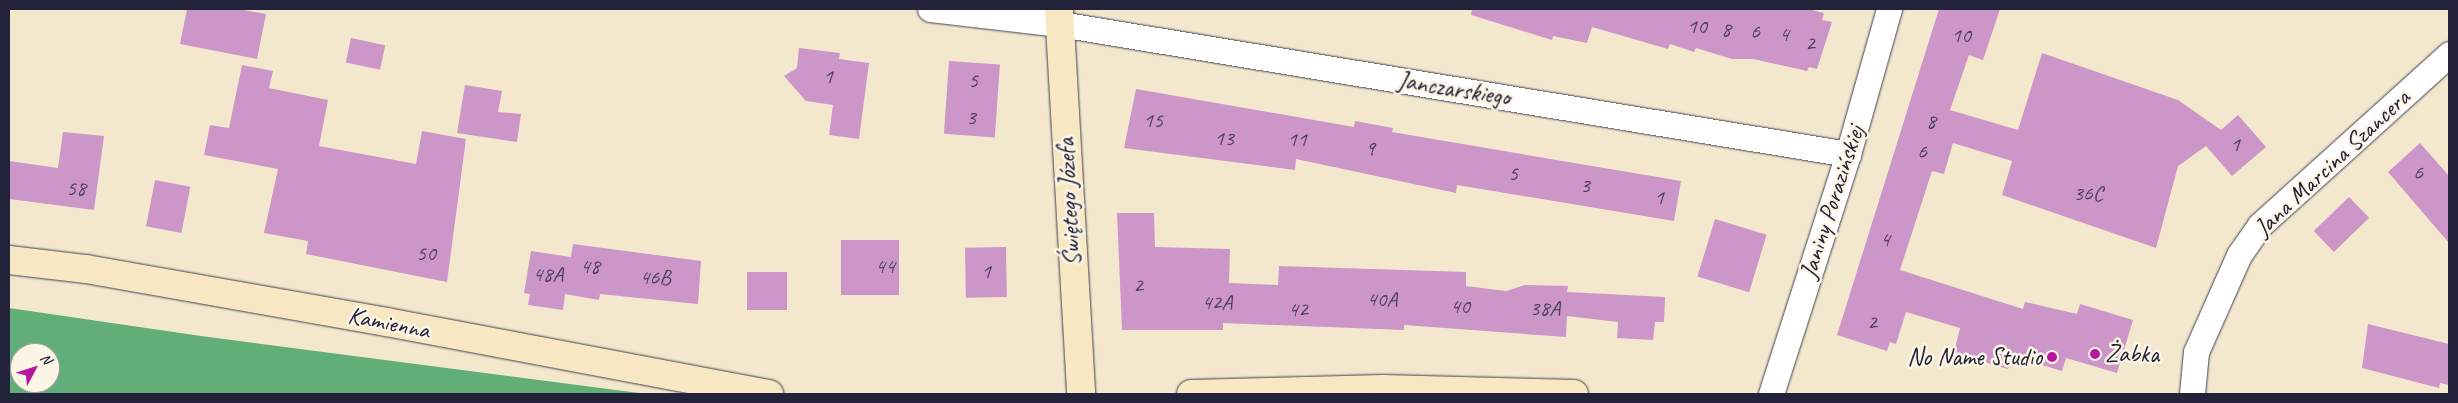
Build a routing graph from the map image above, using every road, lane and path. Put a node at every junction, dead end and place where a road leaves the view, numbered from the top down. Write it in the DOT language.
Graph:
graph roads {
  1 [pos="930,9"];
  2 [pos="1889,9"];
  3 [pos="1059,17"];
  4 [pos="2449,54"];
  5 [pos="1848,154"];
  6 [pos="9,260"];
  7 [pos="769,394"];
  8 [pos="1081,394"];
  9 [pos="1191,394"];
  10 [pos="1574,394"];
  11 [pos="1771,394"];
  12 [pos="2192,394"];
  1 -- 3 [label="street, Janczarskiego"];
  2 -- 5 [label="street, Janiny Porazińskiej"];
  3 -- 5 [label="street, Janczarskiego"];
  3 -- 8 [label="street, Świętego Józefa"];
  4 -- 12 [label="street, Jana Marcina Szancera"];
  5 -- 11 [label="street, Janiny Porazińskiej"];
  6 -- 7 [label="street, Kamienna"];
  9 -- 10 [label="street"];
}
